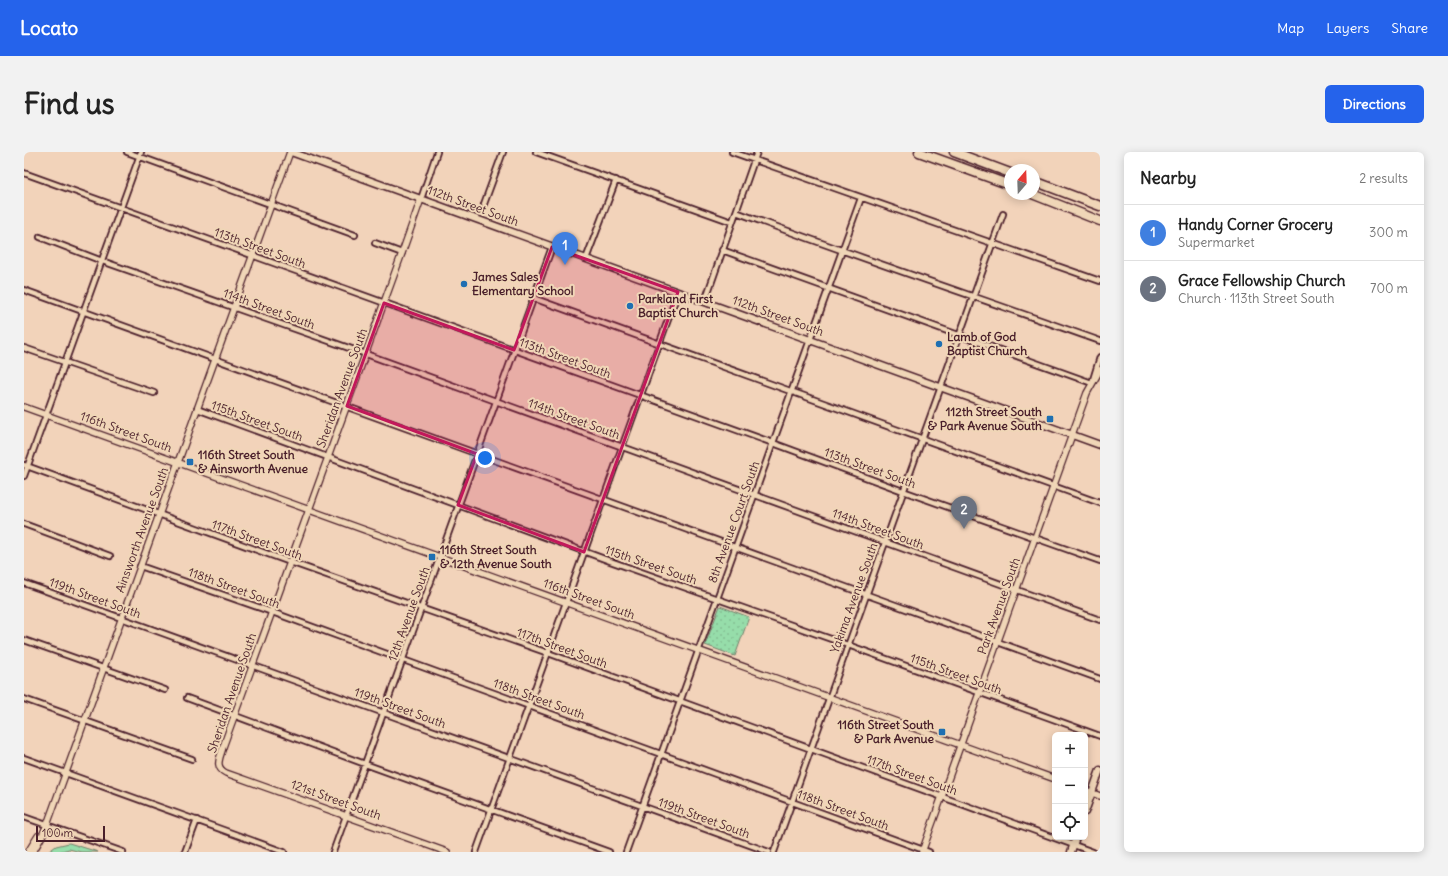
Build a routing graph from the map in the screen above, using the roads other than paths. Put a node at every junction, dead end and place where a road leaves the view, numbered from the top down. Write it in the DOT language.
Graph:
graph roads {
  1 [pos="127,152"];
  2 [pos="290,152"];
  3 [pos="437,152"];
  4 [pos="503,152"];
  5 [pos="536,152"];
  6 [pos="732,152"];
  7 [pos="757,152"];
  8 [pos="919,152"];
  9 [pos="954,152"];
  10 [pos="140,154"];
  11 [pos="754,160"];
  12 [pos="1004,171"];
  13 [pos="24,173"];
  14 [pos="616,180"];
  15 [pos="1040,182"];
  16 [pos="1040,182"];
  17 [pos="1004,183"];
  18 [pos="1040,196"];
  19 [pos="1040,197"];
  20 [pos="861,198"];
  21 [pos="420,199"];
  22 [pos="1100,200"];
  23 [pos="484,204"];
  24 [pos="271,205"];
  25 [pos="1100,206"];
  26 [pos="120,208"];
  27 [pos="736,212"];
  28 [pos="1002,214"];
  29 [pos="1100,217"];
  30 [pos="1100,221"];
  31 [pos="732,222"];
  32 [pos="355,235"];
  33 [pos="40,237"];
  34 [pos="375,243"];
  35 [pos="992,244"];
  36 [pos="552,247"];
  37 [pos="722,250"];
  38 [pos="842,252"];
  39 [pos="402,253"];
  40 [pos="252,256"];
  41 [pos="586,259"];
  42 [pos="102,260"];
  43 [pos="1100,281"];
  44 [pos="829,289"];
  45 [pos="24,290"];
  46 [pos="678,292"];
  47 [pos="974,296"];
  48 [pos="533,298"];
  49 [pos="704,301"];
  50 [pos="384,303"];
  51 [pos="234,307"];
  52 [pos="83,312"];
  53 [pos="959,335"];
  54 [pos="810,340"];
  55 [pos="1100,341"];
  56 [pos="659,344"];
  57 [pos="24,348"];
  58 [pos="514,350"];
  59 [pos="366,354"];
  60 [pos="1100,357"];
  61 [pos="215,359"];
  62 [pos="65,363"];
  63 [pos="1100,370"];
  64 [pos="1092,383"];
  65 [pos="940,388"];
  66 [pos="792,392"];
  67 [pos="154,393"];
  68 [pos="640,396"];
  69 [pos="496,401"];
  70 [pos="347,406"];
  71 [pos="24,407"];
  72 [pos="197,409"];
  73 [pos="46,415"];
  74 [pos="1073,435"];
  75 [pos="922,439"];
  76 [pos="773,443"];
  77 [pos="1100,445"];
  78 [pos="622,447"];
  79 [pos="477,454"];
  80 [pos="328,458"];
  81 [pos="178,462"];
  82 [pos="26,466"];
  83 [pos="24,476"];
  84 [pos="1054,486"];
  85 [pos="903,491"];
  86 [pos="754,495"];
  87 [pos="603,500"];
  88 [pos="1100,503"];
  89 [pos="458,505"];
  90 [pos="309,510"];
  91 [pos="159,515"];
  92 [pos="24,524"];
  93 [pos="1036,538"];
  94 [pos="885,542"];
  95 [pos="736,547"];
  96 [pos="584,552"];
  97 [pos="110,556"];
  98 [pos="440,557"];
  99 [pos="1100,561"];
  100 [pos="290,562"];
  101 [pos="140,566"];
  102 [pos="24,582"];
  103 [pos="1016,590"];
  104 [pos="866,594"];
  105 [pos="717,599"];
  106 [pos="566,602"];
  107 [pos="421,608"];
  108 [pos="272,612"];
  109 [pos="122,618"];
  110 [pos="1100,620"];
  111 [pos="24,640"];
  112 [pos="998,642"];
  113 [pos="848,645"];
  114 [pos="698,650"];
  115 [pos="548,654"];
  116 [pos="402,660"];
  117 [pos="253,665"];
  118 [pos="103,668"];
  119 [pos="1100,679"];
  120 [pos="165,690"];
  121 [pos="979,693"];
  122 [pos="829,697"];
  123 [pos="187,698"];
  124 [pos="24,699"];
  125 [pos="680,701"];
  126 [pos="529,706"];
  127 [pos="384,713"];
  128 [pos="235,715"];
  129 [pos="85,720"];
  130 [pos="1100,736"];
  131 [pos="960,745"];
  132 [pos="811,749"];
  133 [pos="661,754"];
  134 [pos="24,758"];
  135 [pos="510,758"];
  136 [pos="192,759"];
  137 [pos="365,764"];
  138 [pos="219,767"];
  139 [pos="1100,770"];
  140 [pos="66,773"];
  141 [pos="1052,778"];
  142 [pos="1088,791"];
  143 [pos="1092,793"];
  144 [pos="1100,796"];
  145 [pos="942,797"];
  146 [pos="792,802"];
  147 [pos="1088,804"];
  148 [pos="642,806"];
  149 [pos="492,809"];
  150 [pos="346,815"];
  151 [pos="24,817"];
  152 [pos="197,820"];
  153 [pos="47,825"];
  154 [pos="1075,840"];
  155 [pos="1073,845"];
  156 [pos="922,851"];
  157 [pos="28,852"];
  158 [pos="33,852"];
  159 [pos="123,852"];
  160 [pos="186,852"];
  161 [pos="284,852"];
  162 [pos="333,852"];
  163 [pos="447,852"];
  164 [pos="476,852"];
  165 [pos="609,852"];
  166 [pos="626,852"];
  167 [pos="769,852"];
  168 [pos="774,852"];
  169 [pos="930,852"];
  170 [pos="1071,852"];
  171 [pos="1093,852"];
  1 -- 10 [label="street"];
  2 -- 21 [label="main road, 112th Street South"];
  2 -- 24 [label="street, Ainsworth Avenue South"];
  3 -- 21 [label="street, Sheridan Avenue South"];
  4 -- 23 [label="street"];
  5 -- 14 [label="street"];
  6 -- 11 [label="street"];
  7 -- 11 [label="street"];
  8 -- 17 [label="highway"];
  9 -- 12 [label="highway"];
  10 -- 24 [label="street"];
  10 -- 26 [label="street"];
  11 -- 20 [label="street"];
  11 -- 27 [label="street"];
  13 -- 26 [label="street, 113th Street South"];
  14 -- 31 [label="street"];
  14 -- 41 [label="street"];
  15 -- 22 [label="highway"];
  16 -- 25 [label="highway"];
  18 -- 29 [label="highway"];
  19 -- 30 [label="highway"];
  20 -- 35 [label="street"];
  20 -- 38 [label="street, 8th Avenue Court South"];
  21 -- 36 [label="main road, 112th Street South"];
  21 -- 39 [label="street, Sheridan Avenue South"];
  24 -- 32 [label="street"];
  24 -- 40 [label="street, Ainsworth Avenue South"];
  26 -- 40 [label="street, 113th Street South"];
  26 -- 42 [label="street"];
  27 -- 31 [label="street"];
  27 -- 38 [label="street"];
  28 -- 35 [label="street, Yakima Avenue South"];
  31 -- 37 [label="street"];
  33 -- 42 [label="street, 114th Street South"];
  34 -- 39 [label="street"];
  35 -- 43 [label="street"];
  35 -- 47 [label="street, Yakima Avenue South"];
  36 -- 41 [label="main road, 112th Street South"];
  36 -- 48 [label="street, 12th Avenue South"];
  37 -- 44 [label="street"];
  37 -- 49 [label="street"];
  38 -- 44 [label="street, 8th Avenue Court South"];
  38 -- 47 [label="street"];
  39 -- 50 [label="street, Sheridan Avenue South"];
  40 -- 50 [label="street, 113th Street South"];
  40 -- 51 [label="street, Ainsworth Avenue South"];
  41 -- 46 [label="main road, 112th Street South"];
  42 -- 51 [label="street, 114th Street South"];
  42 -- 52 [label="street"];
  44 -- 53 [label="street"];
  44 -- 54 [label="street, 8th Avenue Court South"];
  45 -- 52 [label="street"];
  46 -- 49 [label="main road, 112th Street South"];
  46 -- 56 [label="street"];
  47 -- 53 [label="street, Yakima Avenue South"];
  47 -- 55 [label="street"];
  48 -- 56 [label="street"];
  48 -- 58 [label="street, 12th Avenue South"];
  49 -- 54 [label="main road, 112th Street South"];
  50 -- 58 [label="street, 113th Street South"];
  50 -- 59 [label="street, Sheridan Avenue South"];
  51 -- 59 [label="street, 114th Street South"];
  51 -- 61 [label="street, Ainsworth Avenue South"];
  52 -- 61 [label="street"];
  52 -- 62 [label="street"];
  53 -- 64 [label="street"];
  53 -- 65 [label="street, Yakima Avenue South"];
  54 -- 65 [label="main road, 112th Street South"];
  54 -- 66 [label="street, 8th Avenue Court South"];
  56 -- 66 [label="street"];
  56 -- 68 [label="street"];
  57 -- 62 [label="street"];
  58 -- 68 [label="street, 113th Street South"];
  58 -- 69 [label="street, 12th Avenue South"];
  59 -- 69 [label="street, 114th Street South"];
  59 -- 70 [label="street, Sheridan Avenue South"];
  60 -- 64 [label="street"];
  61 -- 70 [label="street"];
  61 -- 72 [label="street, Ainsworth Avenue South"];
  62 -- 67 [label="street"];
  62 -- 73 [label="street"];
  63 -- 64 [label="street, Park Avenue South"];
  64 -- 74 [label="street, Park Avenue South"];
  65 -- 74 [label="main road, 112th Street South"];
  65 -- 75 [label="street, Yakima Avenue South"];
  66 -- 75 [label="street"];
  66 -- 76 [label="street, 8th Avenue Court South"];
  68 -- 76 [label="street, 113th Street South"];
  68 -- 78 [label="street"];
  69 -- 78 [label="street, 114th Street South"];
  69 -- 79 [label="street, 12th Avenue South"];
  70 -- 79 [label="street"];
  70 -- 80 [label="street, Sheridan Avenue South"];
  71 -- 73 [label="street, 116th Street South"];
  72 -- 80 [label="street, 115th Street South"];
  72 -- 81 [label="street, Ainsworth Avenue South"];
  73 -- 81 [label="street, 116th Street South"];
  73 -- 82 [label="street"];
  74 -- 77 [label="main road, 112th Street South"];
  74 -- 84 [label="street, Park Avenue South"];
  75 -- 84 [label="street"];
  75 -- 85 [label="street, Yakima Avenue South"];
  76 -- 85 [label="street, 113th Street South"];
  76 -- 86 [label="street, 8th Avenue Court South"];
  78 -- 86 [label="street, 114th Street South"];
  78 -- 87 [label="street"];
  79 -- 87 [label="street"];
  79 -- 89 [label="street, 12th Avenue South"];
  80 -- 89 [label="street, 115th Street South"];
  80 -- 90 [label="street, Sheridan Avenue South"];
  81 -- 90 [label="street, 116th Street South"];
  81 -- 91 [label="street, Ainsworth Avenue South"];
  82 -- 83 [label="street"];
  82 -- 91 [label="street, 117th Street South"];
  84 -- 88 [label="street"];
  84 -- 93 [label="street, Park Avenue South"];
  85 -- 93 [label="street, 113th Street South"];
  85 -- 94 [label="street, Yakima Avenue South"];
  86 -- 94 [label="street, 114th Street South"];
  86 -- 95 [label="street, 8th Avenue Court South"];
  87 -- 95 [label="street"];
  87 -- 96 [label="street"];
  89 -- 96 [label="street, 115th Street South"];
  89 -- 98 [label="street, 12th Avenue South"];
  90 -- 98 [label="street, 116th Street South"];
  90 -- 100 [label="street, Sheridan Avenue South"];
  91 -- 100 [label="street, 117th Street South"];
  91 -- 101 [label="street, Ainsworth Avenue South"];
  92 -- 97 [label="street"];
  93 -- 99 [label="street, 113th Street South"];
  93 -- 103 [label="street, Park Avenue South"];
  94 -- 103 [label="street, 114th Street South"];
  94 -- 104 [label="street, Yakima Avenue South"];
  95 -- 104 [label="street"];
  95 -- 105 [label="street, 8th Avenue Court South"];
  96 -- 105 [label="street, 115th Street South"];
  96 -- 106 [label="street"];
  98 -- 106 [label="street, 116th Street South"];
  98 -- 107 [label="street, 12th Avenue South"];
  100 -- 107 [label="street, 117th Street South"];
  100 -- 108 [label="street, Sheridan Avenue South"];
  101 -- 108 [label="street, 118th Street South"];
  101 -- 109 [label="street, Ainsworth Avenue South"];
  102 -- 109 [label="street, 119th Street South"];
  103 -- 110 [label="street, 114th Street South"];
  103 -- 112 [label="street, Park Avenue South"];
  104 -- 112 [label="street"];
  104 -- 113 [label="street, Yakima Avenue South"];
  105 -- 113 [label="street, 115th Street South"];
  105 -- 114 [label="street, 8th Avenue Court South"];
  106 -- 114 [label="street, 116th Street South"];
  106 -- 115 [label="street"];
  107 -- 115 [label="street, 117th Street South"];
  107 -- 116 [label="street, 12th Avenue South"];
  108 -- 116 [label="street, 118th Street South"];
  108 -- 117 [label="street, Sheridan Avenue South"];
  109 -- 117 [label="street, 119th Street South"];
  109 -- 118 [label="street, Ainsworth Avenue South"];
  111 -- 118 [label="street"];
  112 -- 119 [label="street"];
  112 -- 121 [label="street, Park Avenue South"];
  113 -- 121 [label="street, 115th Street South"];
  113 -- 122 [label="street, Yakima Avenue South"];
  114 -- 122 [label="street, 116th Street South"];
  114 -- 125 [label="street, 8th Avenue Court South"];
  115 -- 125 [label="street, 117th Street South"];
  115 -- 126 [label="street"];
  116 -- 126 [label="street, 118th Street South"];
  116 -- 127 [label="street, 12th Avenue South"];
  117 -- 127 [label="street, 119th Street South"];
  117 -- 128 [label="street, Sheridan Avenue South"];
  118 -- 120 [label="street"];
  118 -- 129 [label="street, Ainsworth Avenue South"];
  121 -- 130 [label="street, 115th Street South"];
  121 -- 131 [label="street, Park Avenue South"];
  122 -- 131 [label="street, 116th Street South"];
  122 -- 132 [label="street, Yakima Avenue South"];
  123 -- 128 [label="street"];
  124 -- 129 [label="street"];
  125 -- 132 [label="street, 117th Street South"];
  125 -- 133 [label="street, 8th Avenue Court South"];
  126 -- 133 [label="street, 118th Street South"];
  126 -- 135 [label="street"];
  127 -- 135 [label="street, 119th Street South"];
  127 -- 137 [label="street, 12th Avenue South"];
  128 -- 137 [label="street"];
  128 -- 138 [label="street, Sheridan Avenue South"];
  129 -- 136 [label="street"];
  129 -- 140 [label="street, Ainsworth Avenue South"];
  131 -- 141 [label="street, 116th Street South"];
  131 -- 145 [label="street, Park Avenue South"];
  132 -- 145 [label="street, 117th Street South"];
  132 -- 146 [label="street, Yakima Avenue South"];
  133 -- 146 [label="street, 118th Street South"];
  133 -- 148 [label="street, 8th Avenue Court South"];
  134 -- 140 [label="street"];
  135 -- 148 [label="street, 119th Street South"];
  135 -- 149 [label="street"];
  137 -- 149 [label="street"];
  137 -- 150 [label="street, 12th Avenue South"];
  138 -- 150 [label="street, 121st Street South"];
  139 -- 143 [label="main road"];
  140 -- 152 [label="street"];
  140 -- 153 [label="street, Ainsworth Avenue South"];
  142 -- 143 [label="street"];
  143 -- 144 [label="street"];
  143 -- 147 [label="main road"];
  145 -- 155 [label="street, 117th Street South"];
  145 -- 156 [label="street, Park Avenue South"];
  146 -- 156 [label="street, 118th Street South"];
  146 -- 168 [label="street, Yakima Avenue South"];
  148 -- 166 [label="street, 8th Avenue Court South"];
  148 -- 167 [label="street, 119th Street South"];
  149 -- 164 [label="street"];
  149 -- 165 [label="street"];
  150 -- 162 [label="street, 12th Avenue South"];
  150 -- 163 [label="street, 121st Street South"];
  151 -- 153 [label="street"];
  152 -- 160 [label="street"];
  152 -- 161 [label="street"];
  153 -- 157 [label="street, Ainsworth Avenue South"];
  153 -- 158 [label="street, Ainsworth Avenue South"];
  153 -- 159 [label="street"];
  154 -- 155 [label="main road"];
  155 -- 170 [label="main road"];
  155 -- 171 [label="street, 117th Street South"];
  156 -- 169 [label="street, 118th Street South"];
}
